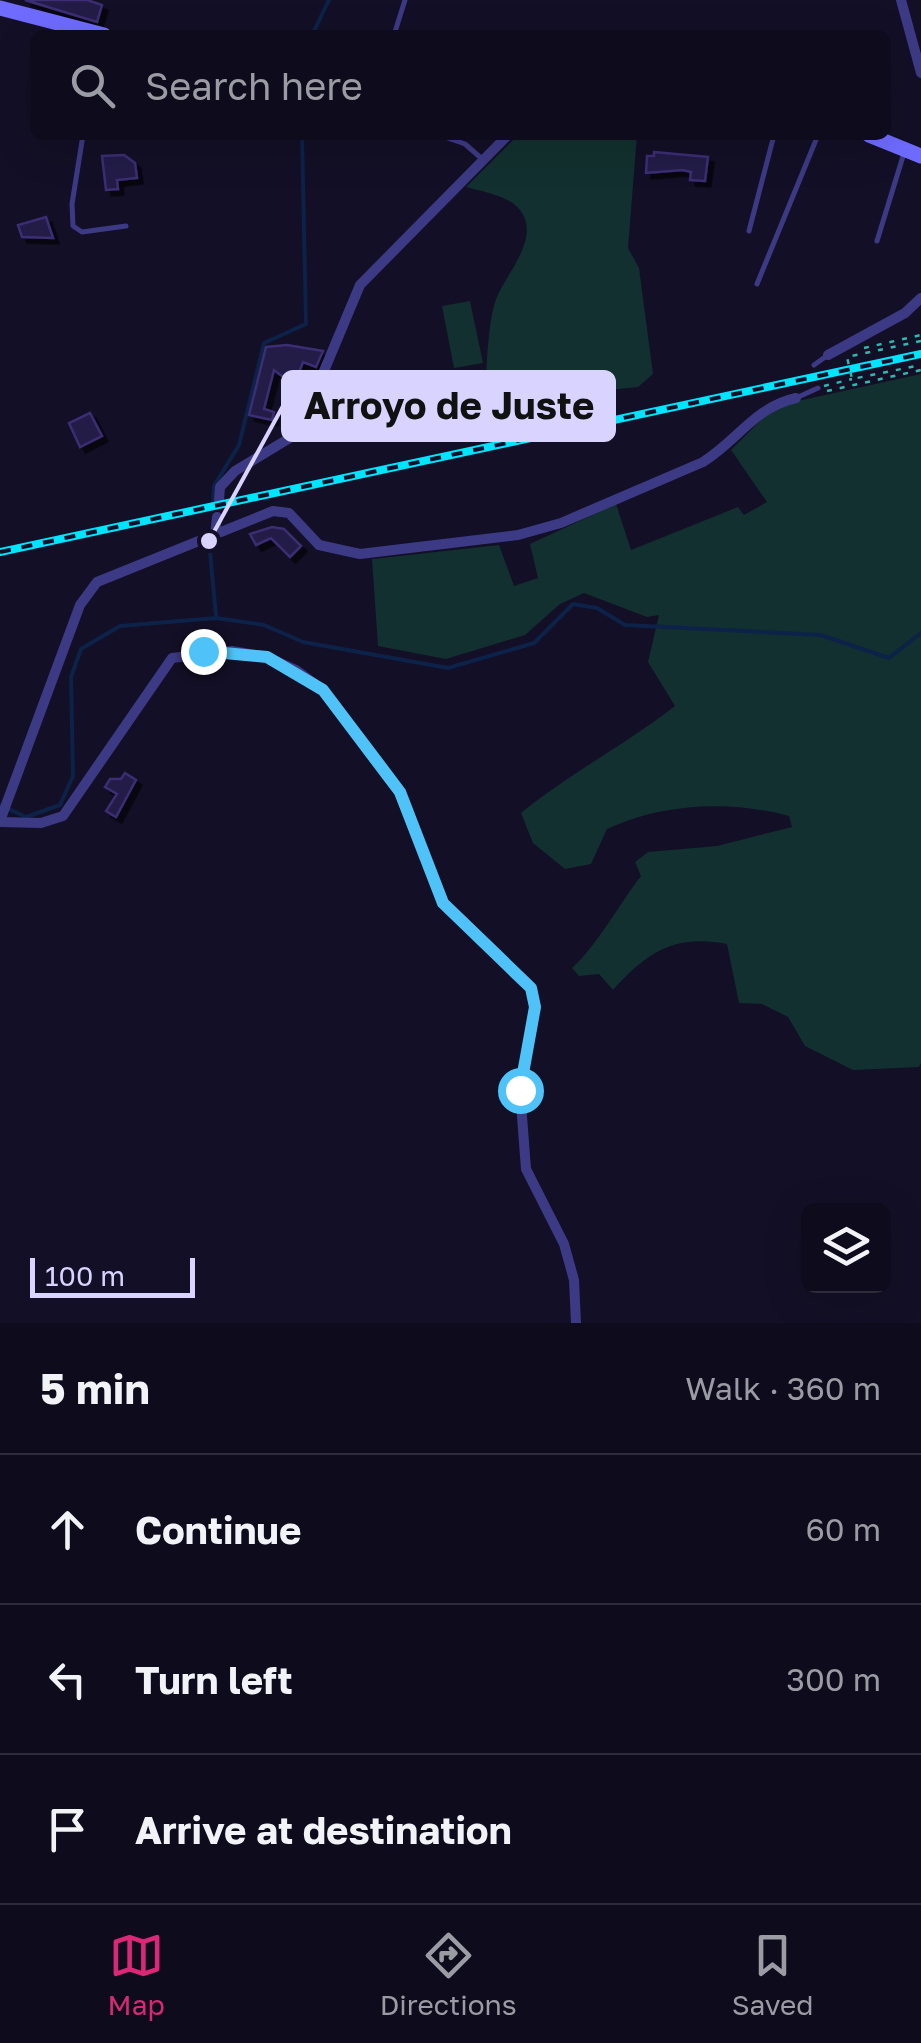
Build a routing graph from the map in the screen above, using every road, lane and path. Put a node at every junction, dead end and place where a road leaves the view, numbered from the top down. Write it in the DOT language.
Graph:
graph roads {
  1 [pos="406,0"];
  2 [pos="906,2"];
  3 [pos="0,8"];
  4 [pos="80,30"];
  5 [pos="396,30"];
  6 [pos="921,74"];
  7 [pos="83,140"];
  8 [pos="453,140"];
  9 [pos="503,140"];
  10 [pos="773,140"];
  11 [pos="816,140"];
  12 [pos="881,140"];
  13 [pos="913,153"];
  14 [pos="483,160"];
  15 [pos="126,226"];
  16 [pos="749,230"];
  17 [pos="877,241"];
  18 [pos="757,284"];
  19 [pos="921,298"];
  20 [pos="921,335"];
  21 [pos="921,341"];
  22 [pos="828,355"];
  23 [pos="814,365"];
  24 [pos="921,368"];
  25 [pos="852,379"];
  26 [pos="818,388"];
  27 [pos="796,398"];
  28 [pos="219,500"];
  29 [pos="217,516"];
  30 [pos="215,534"];
  31 [pos="0,819"];
  32 [pos="576,1323"];
  1 -- 5 [label="lane"];
  2 -- 6 [label="street"];
  3 -- 4 [label="street"];
  7 -- 15 [label="lane"];
  8 -- 14 [label="lane"];
  9 -- 14 [label="street"];
  10 -- 16 [label="lane"];
  11 -- 18 [label="lane"];
  12 -- 13 [label="street"];
  13 -- 17 [label="lane"];
  14 -- 28 [label="street"];
  19 -- 22 [label="street"];
  20 -- 22 [label="path, bridge"];
  21 -- 25 [label="path, bridge"];
  22 -- 23 [label="lane"];
  24 -- 25 [label="path, bridge"];
  24 -- 27 [label="path, bridge"];
  25 -- 26 [label="path"];
  26 -- 27 [label="lane"];
  27 -- 30 [label="street"];
  29 -- 30 [label="street"];
  30 -- 31 [label="street"];
  31 -- 32 [label="street"];
}
